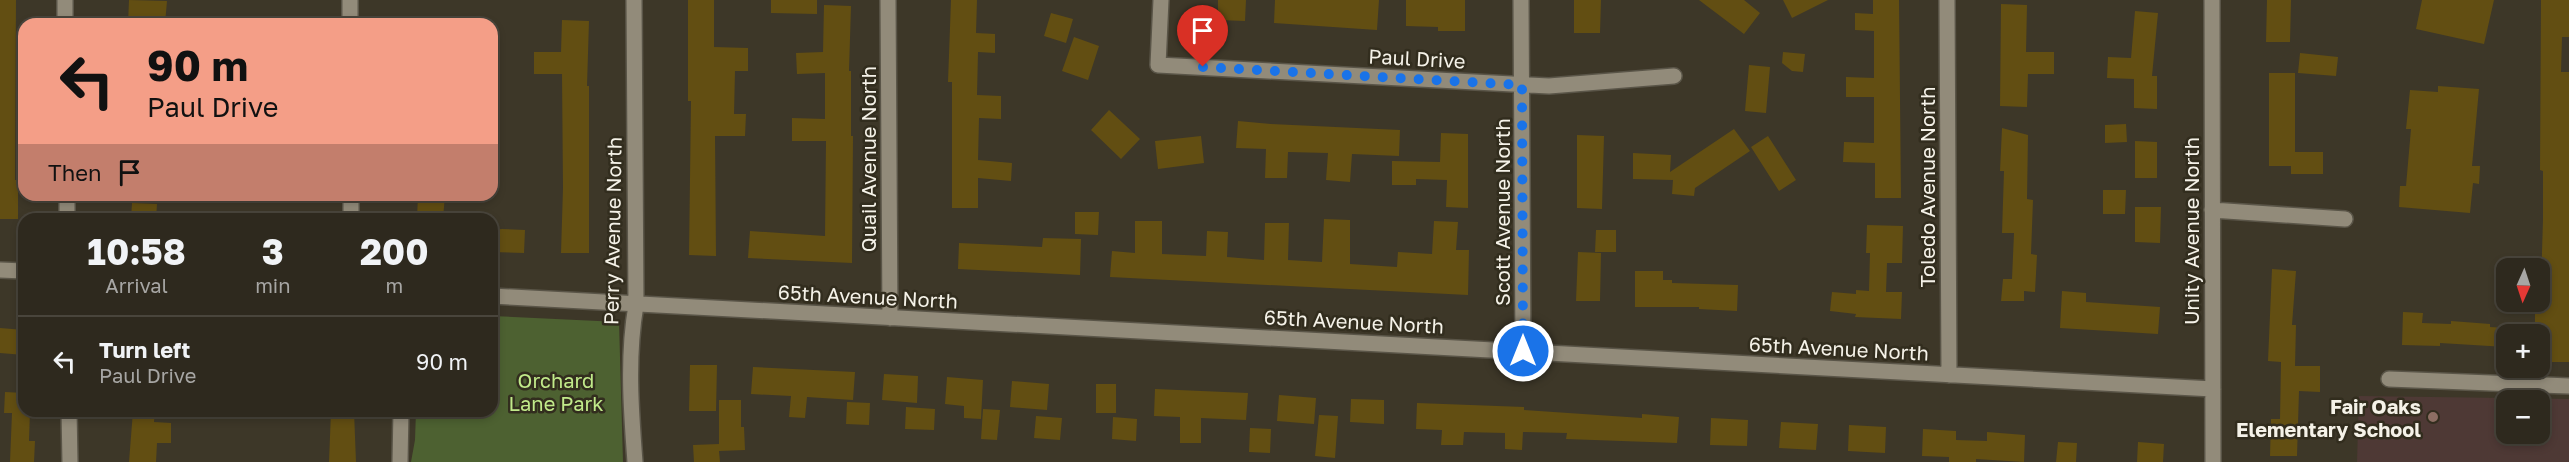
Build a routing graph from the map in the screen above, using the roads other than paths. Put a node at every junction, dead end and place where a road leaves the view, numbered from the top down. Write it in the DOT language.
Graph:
graph roads {
  1 [pos="65,0"];
  2 [pos="350,0"];
  3 [pos="634,0"];
  4 [pos="888,0"];
  5 [pos="1161,0"];
  6 [pos="1521,0"];
  7 [pos="1947,0"];
  8 [pos="2212,0"];
  9 [pos="65,18"];
  10 [pos="350,18"];
  11 [pos="1674,76"];
  12 [pos="1522,85"];
  13 [pos="2212,210"];
  14 [pos="2345,219"];
  15 [pos="0,270"];
  16 [pos="18,272"];
  17 [pos="498,296"];
  18 [pos="636,305"];
  19 [pos="890,318"];
  20 [pos="1523,351"];
  21 [pos="1949,375"];
  22 [pos="2389,379"];
  23 [pos="2569,386"];
  24 [pos="2213,389"];
  25 [pos="69,417"];
  26 [pos="401,417"];
  27 [pos="70,462"];
  28 [pos="400,462"];
  29 [pos="635,462"];
  30 [pos="2213,462"];
  1 -- 9 [label="street"];
  2 -- 10 [label="street"];
  3 -- 18 [label="street, Perry Avenue North"];
  4 -- 19 [label="street, Quail Avenue North"];
  5 -- 12 [label="street, Paul Drive"];
  6 -- 12 [label="street, Scott Avenue North"];
  7 -- 21 [label="street, Toledo Avenue North"];
  8 -- 13 [label="street, Unity Avenue North"];
  11 -- 12 [label="street, Paul Drive"];
  12 -- 20 [label="street, Scott Avenue North"];
  13 -- 14 [label="street"];
  13 -- 24 [label="street, Unity Avenue North"];
  15 -- 16 [label="street"];
  17 -- 18 [label="street, 65th Avenue North"];
  18 -- 19 [label="street, 65th Avenue North"];
  18 -- 29 [label="street, Perry Avenue North"];
  19 -- 20 [label="street, 65th Avenue North"];
  20 -- 21 [label="street, 65th Avenue North"];
  21 -- 24 [label="street, 65th Avenue North"];
  22 -- 23 [label="street"];
  24 -- 30 [label="street, Unity Avenue North"];
  25 -- 27 [label="street"];
  26 -- 28 [label="street"];
}
